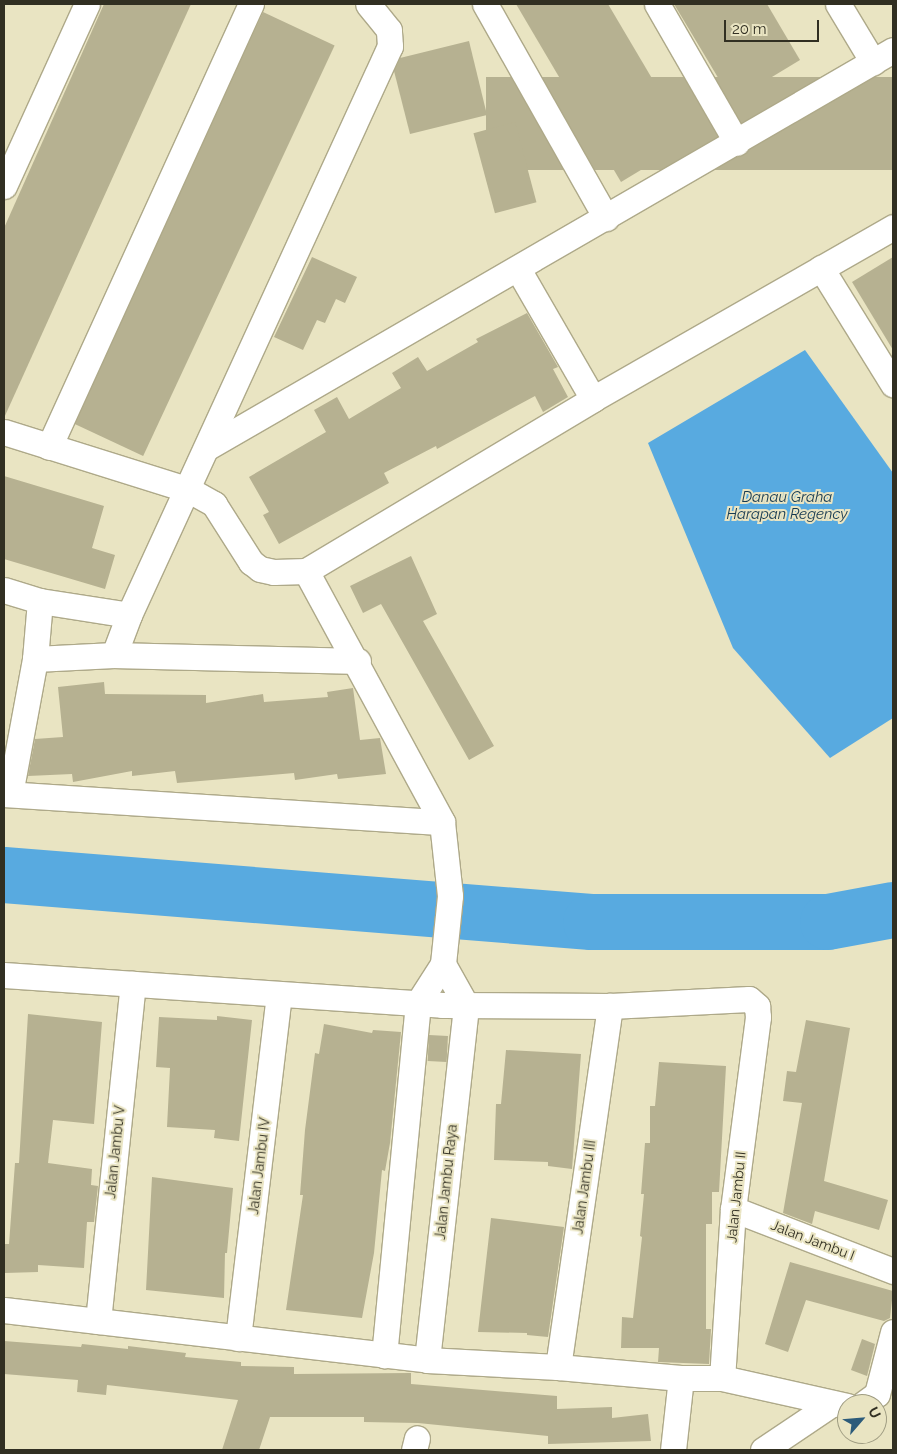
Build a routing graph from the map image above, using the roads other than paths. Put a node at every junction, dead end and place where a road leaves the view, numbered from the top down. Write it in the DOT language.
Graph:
graph roads {
  1 [pos="87,4"];
  2 [pos="251,4"];
  3 [pos="485,4"];
  4 [pos="656,4"];
  5 [pos="838,4"];
  6 [pos="371,5"];
  7 [pos="883,56"];
  8 [pos="737,143"];
  9 [pos="4,186"];
  10 [pos="606,218"];
  11 [pos="893,227"];
  12 [pos="821,268"];
  13 [pos="518,269"];
  14 [pos="893,384"];
  15 [pos="593,399"];
  16 [pos="4,432"];
  17 [pos="208,447"];
  18 [pos="49,448"];
  19 [pos="188,490"];
  20 [pos="306,571"];
  21 [pos="4,590"];
  22 [pos="40,601"];
  23 [pos="129,615"];
  24 [pos="114,655"];
  25 [pos="35,658"];
  26 [pos="358,661"];
  27 [pos="7,794"];
  28 [pos="442,822"];
  29 [pos="443,964"];
  30 [pos="4,975"];
  31 [pos="133,984"];
  32 [pos="279,994"];
  33 [pos="418,1003"];
  34 [pos="466,1005"];
  35 [pos="610,1006"];
  36 [pos="733,1209"];
  37 [pos="893,1271"];
  38 [pos="4,1310"];
  39 [pos="98,1321"];
  40 [pos="893,1332"];
  41 [pos="238,1338"];
  42 [pos="384,1355"];
  43 [pos="427,1360"];
  44 [pos="558,1367"];
  45 [pos="681,1378"];
  46 [pos="722,1378"];
  47 [pos="877,1394"];
  48 [pos="837,1404"];
  49 [pos="837,1407"];
  50 [pos="673,1450"];
  51 [pos="764,1450"];
  1 -- 9 [label="street"];
  2 -- 18 [label="street"];
  3 -- 10 [label="street"];
  4 -- 8 [label="street"];
  5 -- 7 [label="street"];
  6 -- 17 [label="street"];
  7 -- 8 [label="street"];
  8 -- 10 [label="street"];
  10 -- 13 [label="street"];
  11 -- 12 [label="street"];
  12 -- 14 [label="street"];
  12 -- 15 [label="street"];
  13 -- 15 [label="street"];
  13 -- 17 [label="street"];
  15 -- 20 [label="street"];
  16 -- 18 [label="street"];
  17 -- 19 [label="street"];
  18 -- 19 [label="street"];
  19 -- 20 [label="street"];
  19 -- 23 [label="street"];
  20 -- 26 [label="street"];
  21 -- 22 [label="street"];
  22 -- 23 [label="street"];
  22 -- 25 [label="street"];
  23 -- 24 [label="street"];
  24 -- 25 [label="street"];
  24 -- 26 [label="street"];
  25 -- 27 [label="street"];
  26 -- 28 [label="street"];
  27 -- 28 [label="street"];
  28 -- 29 [label="street"];
  29 -- 33 [label="street"];
  29 -- 34 [label="street"];
  30 -- 31 [label="street"];
  31 -- 32 [label="street"];
  31 -- 39 [label="street, Jalan Jambu V"];
  32 -- 33 [label="street"];
  32 -- 41 [label="street, Jalan Jambu IV"];
  33 -- 34 [label="street"];
  33 -- 42 [label="street"];
  34 -- 35 [label="street"];
  34 -- 43 [label="street, Jalan Jambu Raya"];
  35 -- 36 [label="street, Jalan Jambu II"];
  35 -- 44 [label="street, Jalan Jambu III"];
  36 -- 37 [label="street, Jalan Jambu I"];
  36 -- 46 [label="street, Jalan Jambu II"];
  38 -- 39 [label="street"];
  39 -- 41 [label="street"];
  40 -- 47 [label="street"];
  41 -- 42 [label="street"];
  42 -- 43 [label="street"];
  43 -- 44 [label="street"];
  44 -- 45 [label="street"];
  45 -- 46 [label="street"];
  45 -- 50 [label="street"];
  46 -- 48 [label="street"];
  49 -- 51 [label="street"];
}
